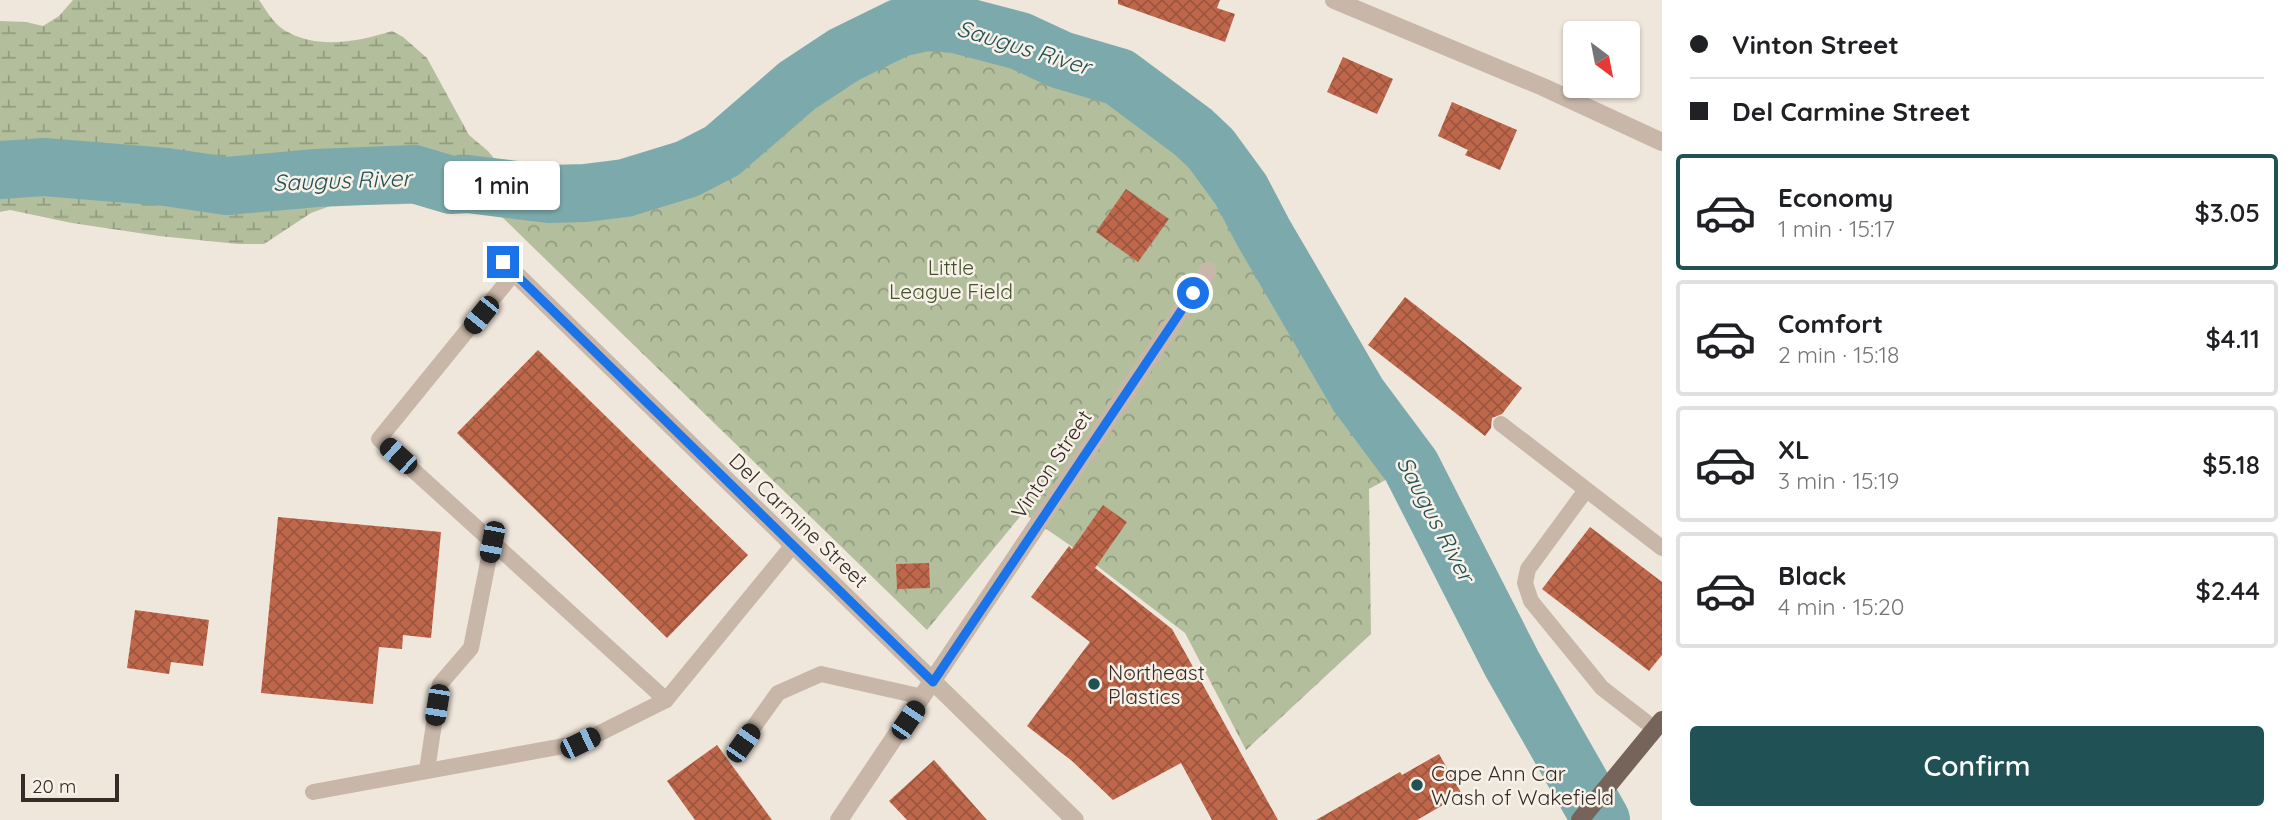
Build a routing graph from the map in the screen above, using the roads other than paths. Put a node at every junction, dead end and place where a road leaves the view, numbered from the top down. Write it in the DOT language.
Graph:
graph roads {
  1 [pos="1334,0"];
  2 [pos="1662,142"];
  3 [pos="493,252"];
  4 [pos="1208,271"];
  5 [pos="514,273"];
  6 [pos="1501,424"];
  7 [pos="1586,490"];
  8 [pos="492,542"];
  9 [pos="793,545"];
  10 [pos="1662,548"];
  11 [pos="928,690"];
  12 [pos="666,700"];
  13 [pos="1658,724"];
  14 [pos="743,743"];
  15 [pos="427,770"];
  16 [pos="313,792"];
  17 [pos="839,820"];
  18 [pos="1075,820"];
  19 [pos="1580,820"];
  1 -- 2 [label="street"];
  3 -- 5 [label="street, Del Carmine Street"];
  4 -- 11 [label="street, Vinton Street"];
  5 -- 8 [label="lane"];
  5 -- 9 [label="street, Del Carmine Street"];
  6 -- 7 [label="lane"];
  7 -- 10 [label="lane"];
  7 -- 13 [label="lane"];
  8 -- 12 [label="lane"];
  8 -- 15 [label="lane"];
  9 -- 11 [label="street, Del Carmine Street"];
  9 -- 12 [label="lane"];
  11 -- 14 [label="lane"];
  11 -- 17 [label="street, Vinton Street"];
  11 -- 18 [label="street, Del Carmine Street"];
  12 -- 15 [label="lane"];
  13 -- 19 [label="main road"];
  15 -- 16 [label="lane"];
}
